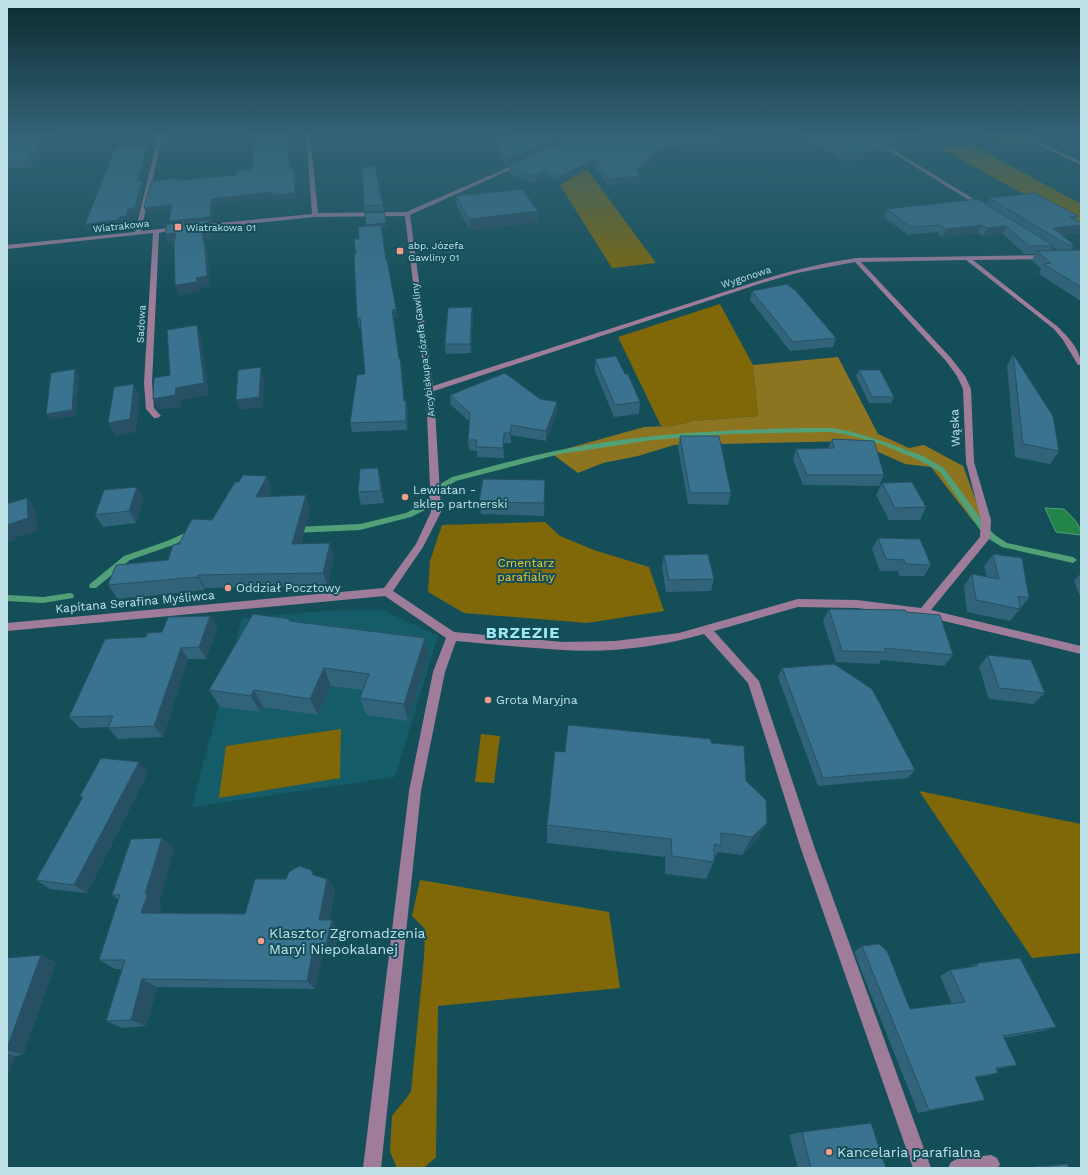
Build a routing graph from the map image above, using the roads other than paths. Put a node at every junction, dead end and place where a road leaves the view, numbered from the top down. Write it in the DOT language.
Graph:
graph roads {
  1 [pos="148,188"];
  2 [pos="313,188"];
  3 [pos="465,188"];
  4 [pos="952,188"];
  5 [pos="989,211"];
  6 [pos="406,214"];
  7 [pos="315,215"];
  8 [pos="156,231"];
  9 [pos="138,233"];
  10 [pos="7,247"];
  11 [pos="1056,257"];
  12 [pos="967,258"];
  13 [pos="856,260"];
  14 [pos="1081,363"];
  15 [pos="430,390"];
  16 [pos="157,416"];
  17 [pos="387,592"];
  18 [pos="923,612"];
  19 [pos="7,627"];
  20 [pos="706,629"];
  21 [pos="452,636"];
  22 [pos="1081,650"];
  23 [pos="991,1164"];
  24 [pos="372,1168"];
  25 [pos="922,1168"];
  26 [pos="957,1168"];
  1 -- 9 [label="street"];
  2 -- 7 [label="street"];
  3 -- 6 [label="street, Wiatrakowa"];
  4 -- 5 [label="street"];
  6 -- 7 [label="street, Wiatrakowa"];
  6 -- 15 [label="street, Arcybiskupa Józefa Gawliny"];
  7 -- 8 [label="street, Wiatrakowa"];
  8 -- 9 [label="street, Wiatrakowa"];
  8 -- 16 [label="street, Sadowa"];
  9 -- 10 [label="street, Wiatrakowa"];
  11 -- 12 [label="street, Wygonowa"];
  12 -- 13 [label="street, Wygonowa"];
  12 -- 14 [label="street"];
  13 -- 15 [label="street, Wygonowa"];
  13 -- 18 [label="street, Wąska"];
  15 -- 17 [label="street, Arcybiskupa Józefa Gawliny"];
  17 -- 19 [label="street, Kapitana Serafina Myśliwca"];
  17 -- 21 [label="street"];
  18 -- 20 [label="street"];
  18 -- 22 [label="street"];
  20 -- 21 [label="street"];
  20 -- 25 [label="street"];
  21 -- 24 [label="street"];
  23 -- 26 [label="street"];
}
